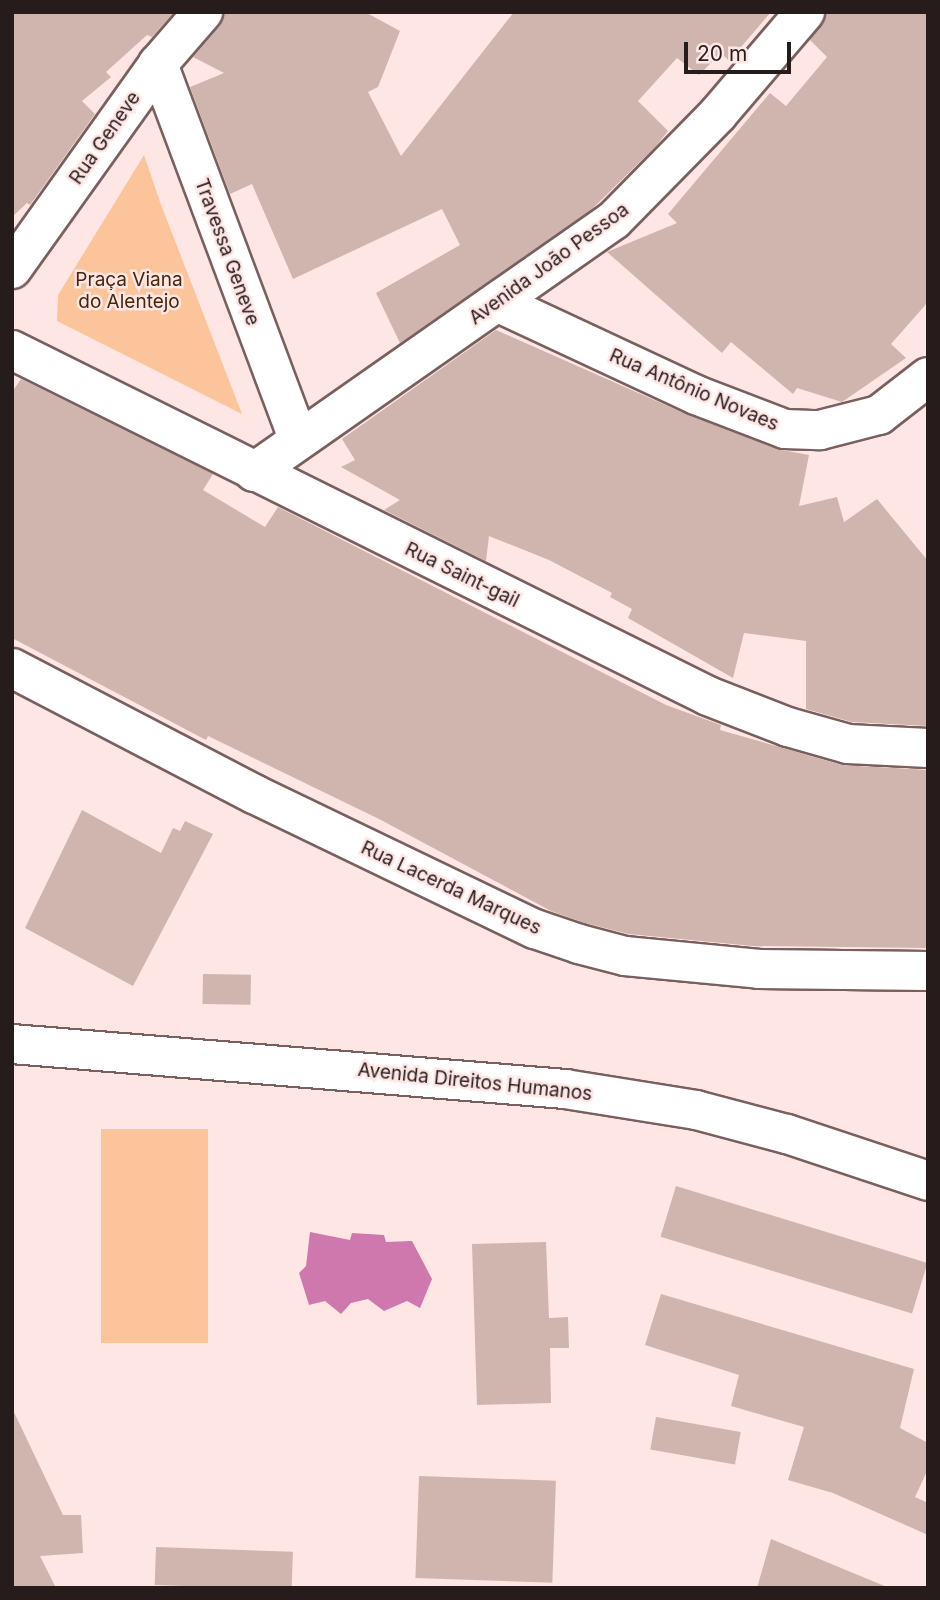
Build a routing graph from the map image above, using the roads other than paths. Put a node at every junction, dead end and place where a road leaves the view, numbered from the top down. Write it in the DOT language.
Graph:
graph roads {
  1 [pos="203,12"];
  2 [pos="805,12"];
  3 [pos="158,64"];
  4 [pos="12,269"];
  5 [pos="499,303"];
  6 [pos="12,350"];
  7 [pos="928,377"];
  8 [pos="298,439"];
  9 [pos="254,472"];
  10 [pos="12,668"];
  11 [pos="928,748"];
  12 [pos="928,971"];
  13 [pos="12,1044"];
  14 [pos="928,1181"];
  1 -- 3 [label="street, Rua Geneve"];
  2 -- 5 [label="street, Avenida João Pessoa"];
  3 -- 4 [label="street, Rua Geneve"];
  3 -- 8 [label="street, Travessa Geneve"];
  5 -- 7 [label="street, Rua Antônio Novaes"];
  5 -- 8 [label="street, Avenida João Pessoa"];
  6 -- 9 [label="street, Rua Saint-gail"];
  8 -- 9 [label="street, Avenida João Pessoa"];
  9 -- 11 [label="street, Rua Saint-gail"];
  10 -- 12 [label="street, Rua Lacerda Marques"];
  13 -- 14 [label="street, Avenida Direitos Humanos"];
}
